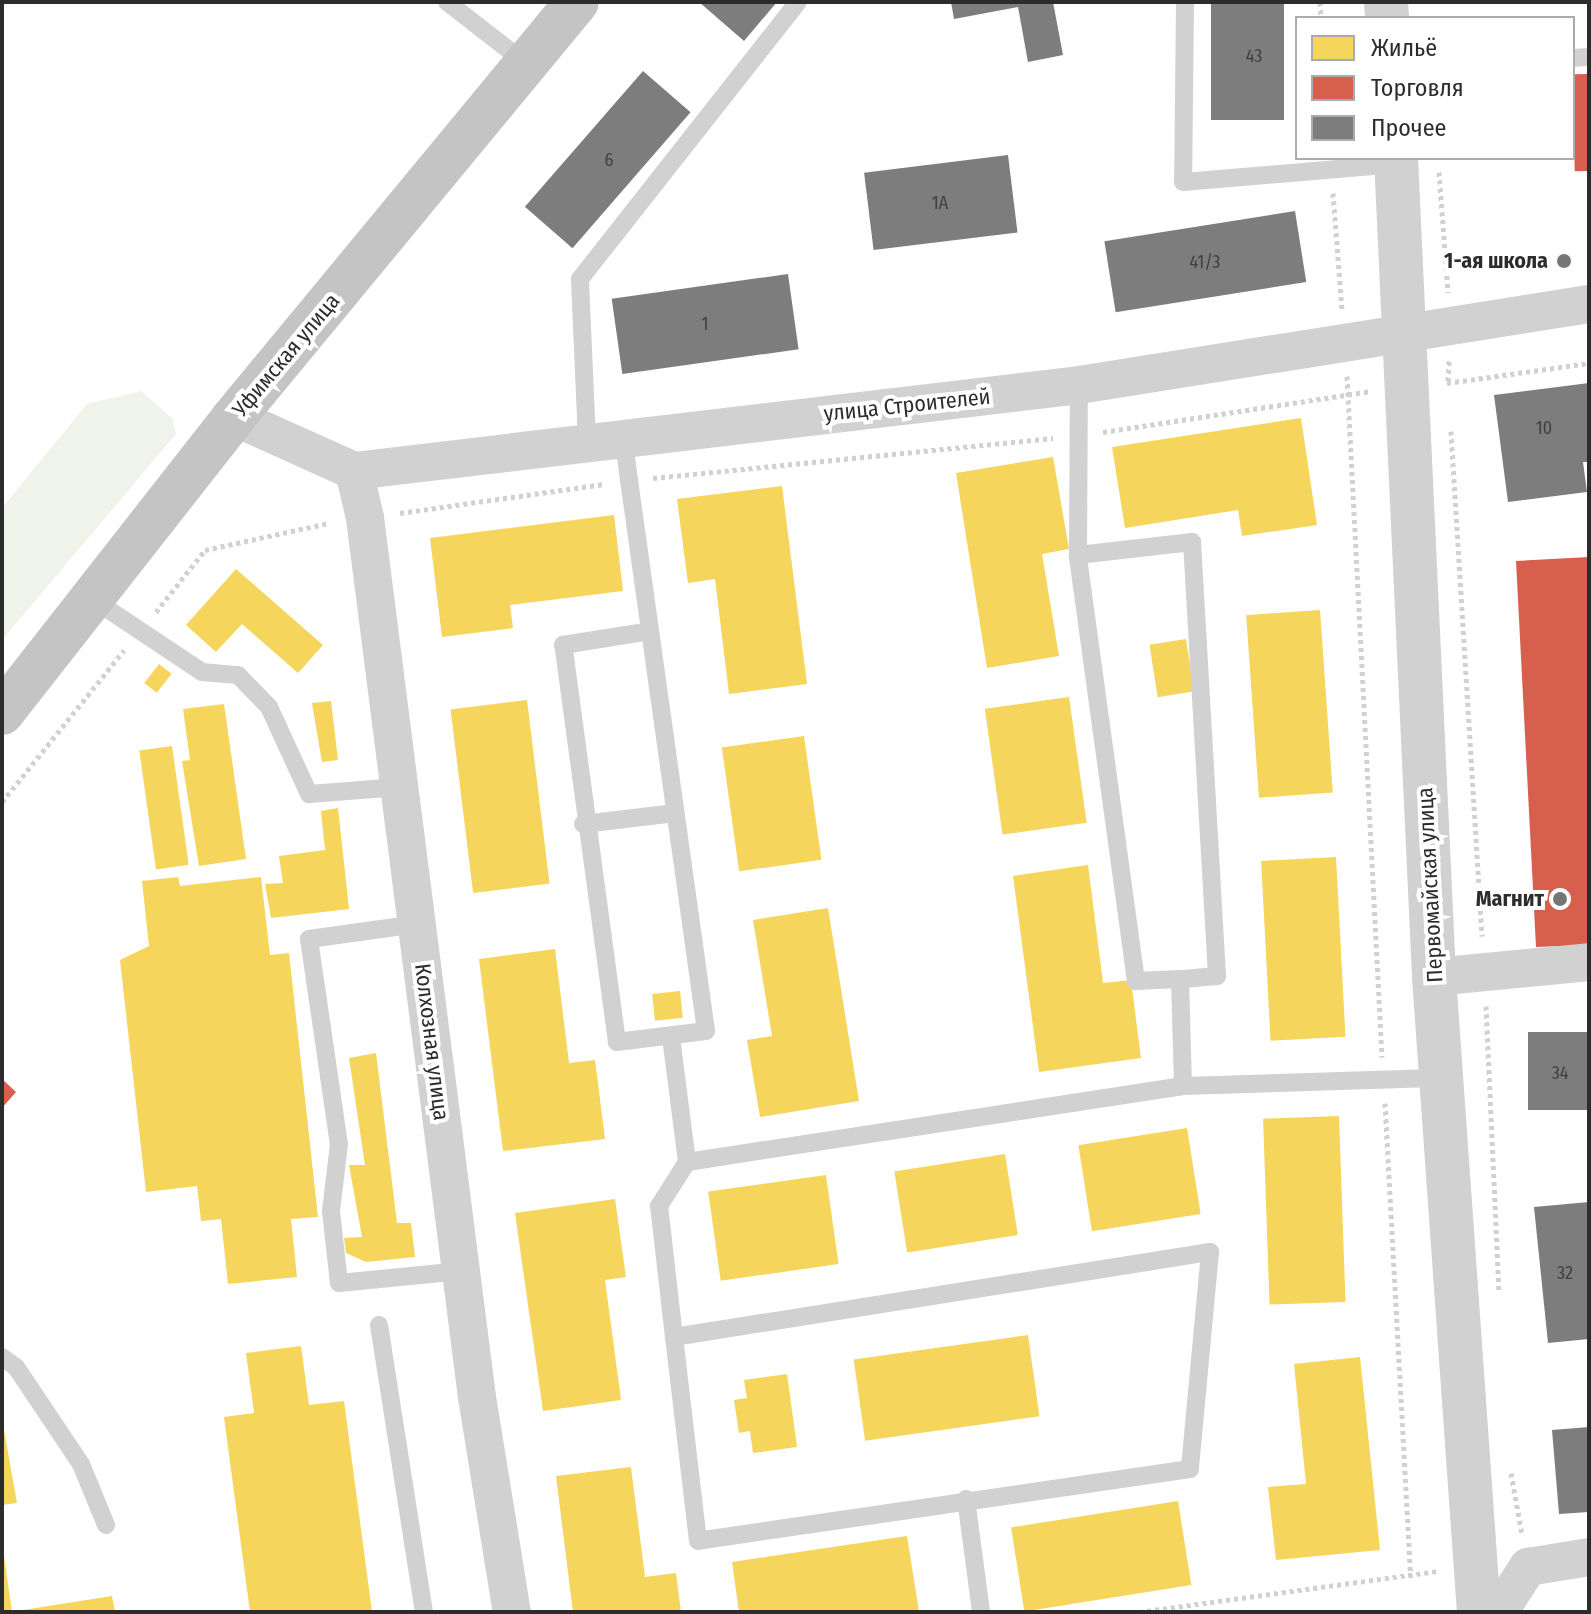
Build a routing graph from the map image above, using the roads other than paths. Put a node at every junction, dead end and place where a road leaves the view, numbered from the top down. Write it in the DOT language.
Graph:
graph roads {
  1 [pos="447,2"];
  2 [pos="577,2"];
  3 [pos="798,2"];
  4 [pos="1185,2"];
  5 [pos="527,64"];
  6 [pos="1410,160"];
  7 [pos="1589,304"];
  8 [pos="1405,336"];
  9 [pos="1079,385"];
  10 [pos="234,417"];
  11 [pos="605,439"];
  12 [pos="354,471"];
  13 [pos="1078,555"];
  14 [pos="91,598"];
  15 [pos="650,631"];
  16 [pos="2,713"];
  17 [pos="400,787"];
  18 [pos="675,813"];
  19 [pos="583,824"];
  20 [pos="417,924"];
  21 [pos="1589,962"];
  22 [pos="1434,977"];
  23 [pos="1180,979"];
  24 [pos="671,1037"];
  25 [pos="1442,1078"];
  26 [pos="1183,1086"];
  27 [pos="687,1162"];
  28 [pos="461,1271"];
  29 [pos="379,1325"];
  30 [pos="674,1337"];
  31 [pos="2,1357"];
  32 [pos="966,1499"];
  33 [pos="106,1525"];
  34 [pos="1589,1557"];
  35 [pos="424,1612"];
  36 [pos="512,1612"];
  37 [pos="981,1612"];
  38 [pos="1479,1612"];
  39 [pos="1499,1612"];
  1 -- 5 [label="lane"];
  2 -- 5 [label="main road, Уфимская улица"];
  3 -- 11 [label="lane"];
  4 -- 6 [label="lane"];
  5 -- 10 [label="main road, Уфимская улица"];
  6 -- 8 [label="street, Первомайская улица"];
  7 -- 8 [label="street, улица Строителей"];
  8 -- 9 [label="street, улица Строителей"];
  8 -- 22 [label="street, Первомайская улица"];
  9 -- 11 [label="street, улица Строителей"];
  9 -- 13 [label="lane"];
  10 -- 12 [label="street"];
  10 -- 14 [label="main road, Уфимская улица"];
  11 -- 12 [label="street, улица Строителей"];
  11 -- 15 [label="lane"];
  12 -- 17 [label="street, Колхозная улица"];
  13 -- 23 [label="lane"];
  13 -- 23 [label="lane"];
  14 -- 16 [label="main road, Уфимская улица"];
  14 -- 17 [label="lane"];
  15 -- 18 [label="lane"];
  15 -- 19 [label="lane"];
  17 -- 20 [label="street, Колхозная улица"];
  18 -- 19 [label="lane"];
  18 -- 24 [label="lane"];
  19 -- 24 [label="lane"];
  20 -- 28 [label="street, Колхозная улица"];
  20 -- 28 [label="lane"];
  21 -- 22 [label="street"];
  22 -- 25 [label="street, Первомайская улица"];
  23 -- 26 [label="lane"];
  24 -- 27 [label="lane"];
  25 -- 26 [label="lane"];
  25 -- 38 [label="street, Первомайская улица"];
  26 -- 27 [label="lane"];
  27 -- 30 [label="lane"];
  28 -- 36 [label="street, Колхозная улица"];
  29 -- 35 [label="lane"];
  30 -- 32 [label="lane"];
  30 -- 32 [label="lane"];
  31 -- 33 [label="lane"];
  32 -- 37 [label="lane"];
  34 -- 39 [label="street"];
}
